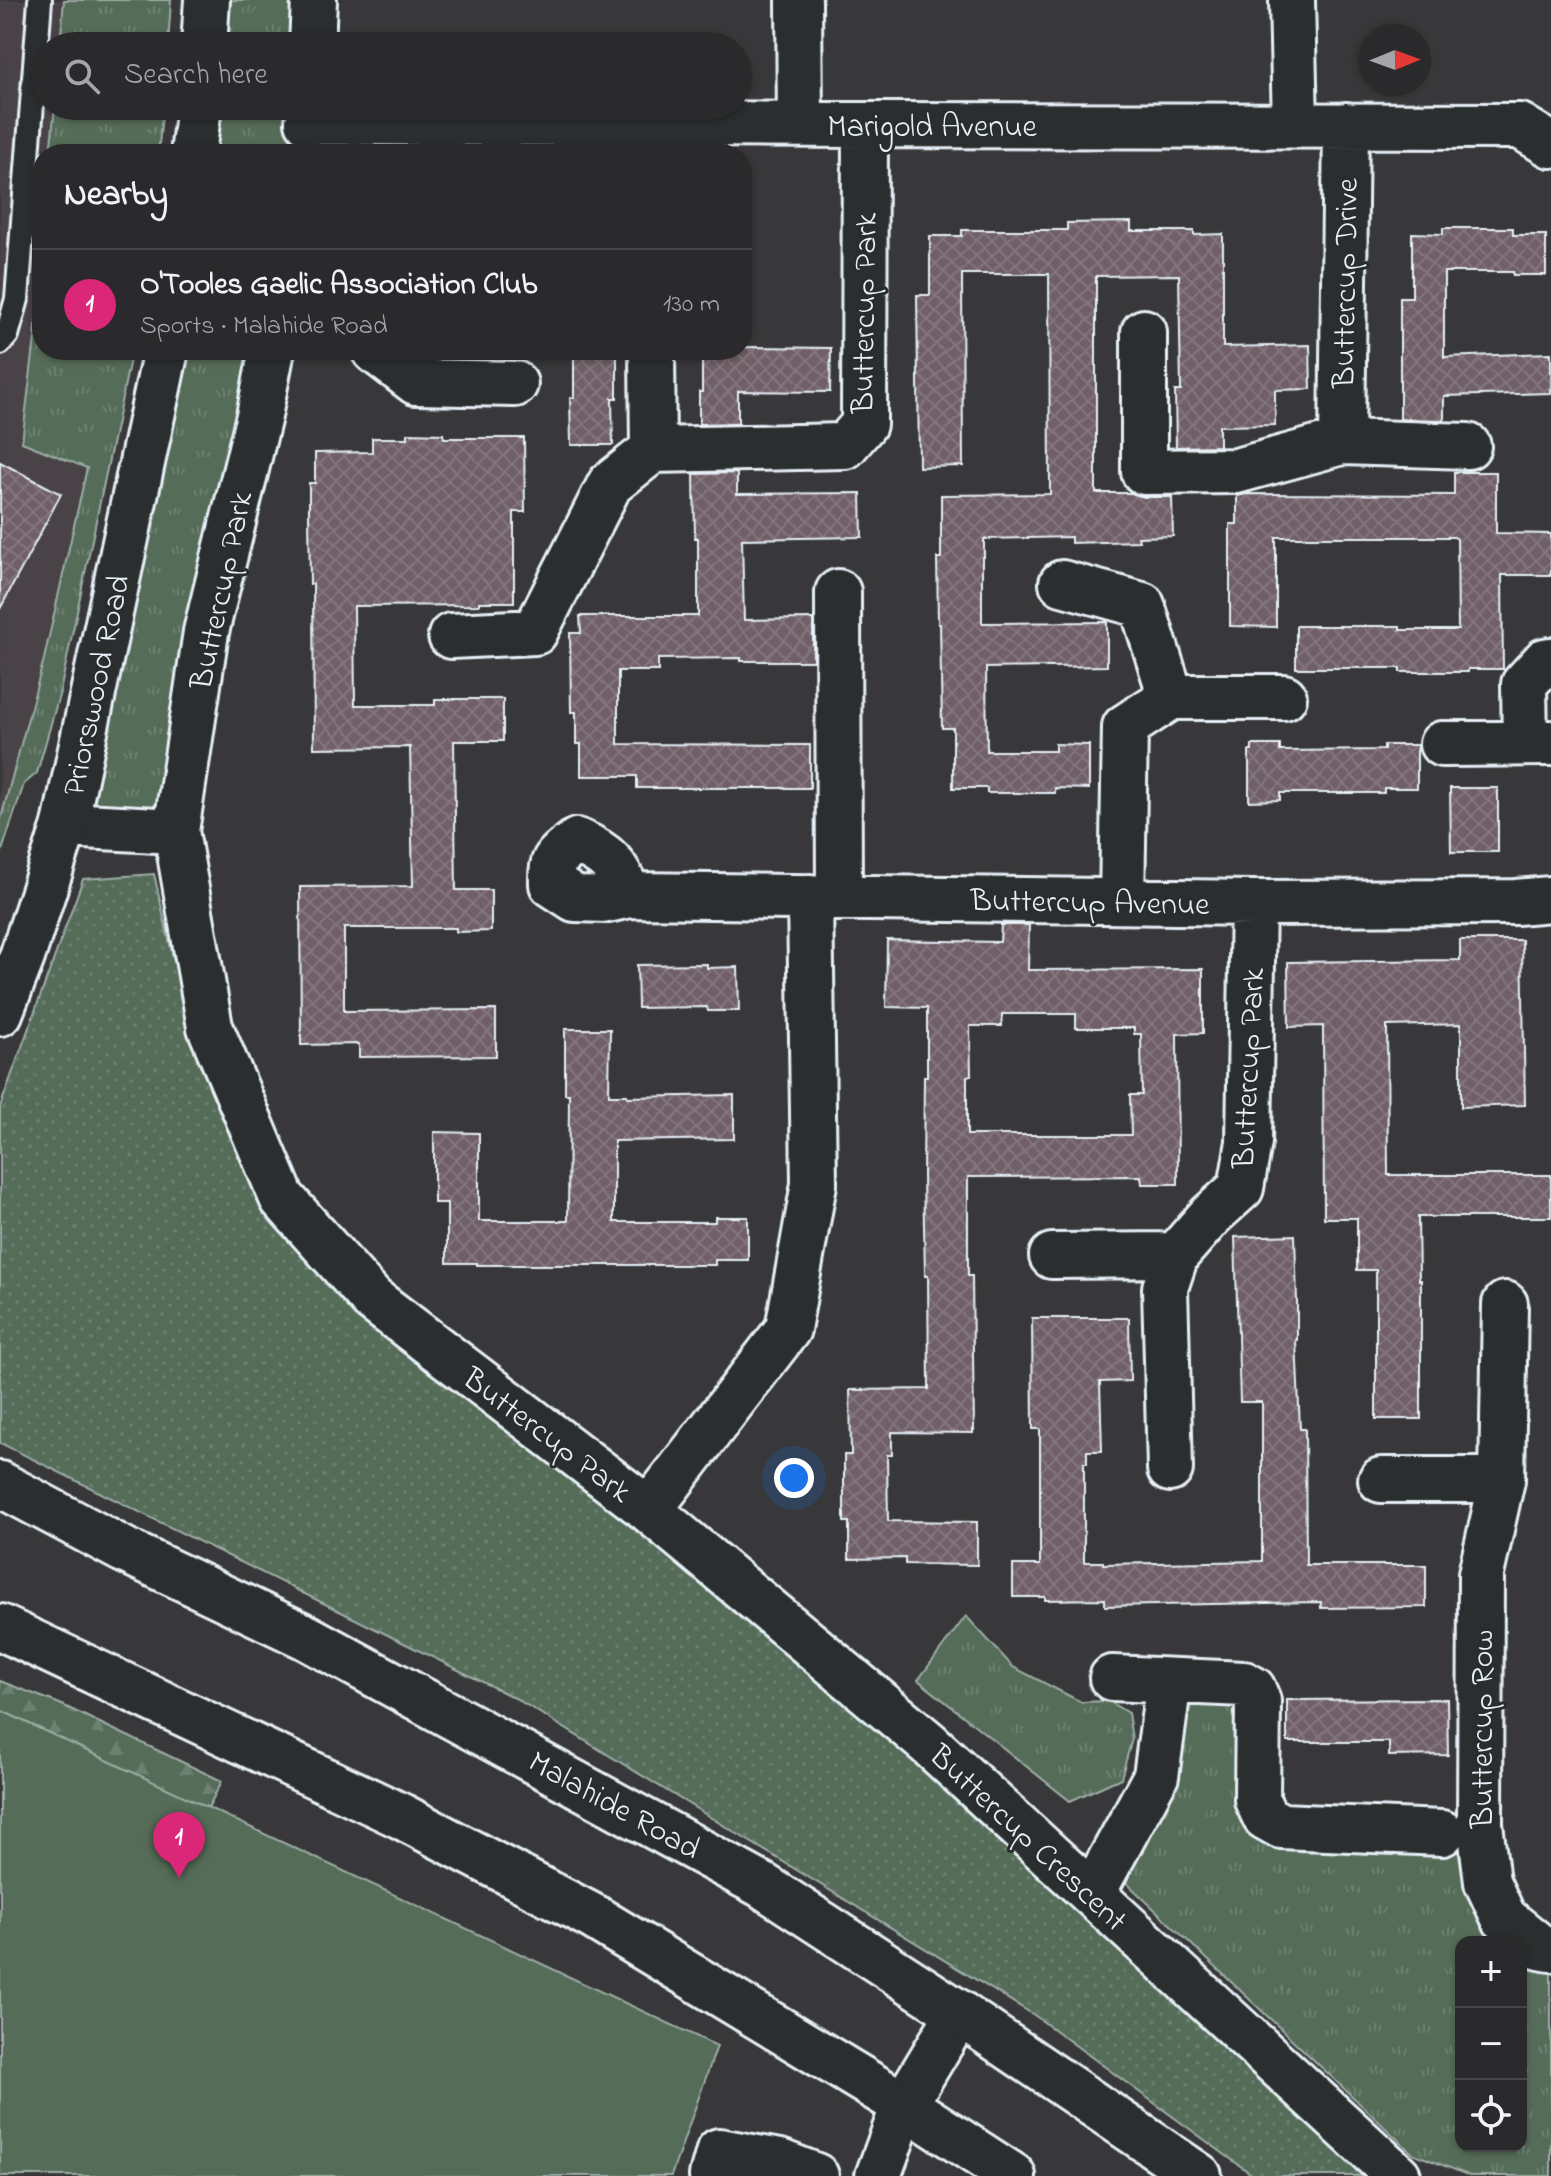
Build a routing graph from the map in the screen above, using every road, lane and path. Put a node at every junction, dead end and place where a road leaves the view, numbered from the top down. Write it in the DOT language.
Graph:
graph roads {
  1 [pos="40,0"];
  2 [pos="207,0"];
  3 [pos="314,0"];
  4 [pos="799,0"];
  5 [pos="1292,0"];
  6 [pos="38,32"];
  7 [pos="205,32"];
  8 [pos="313,32"];
  9 [pos="32,104"];
  10 [pos="197,120"];
  11 [pos="800,124"];
  12 [pos="865,125"];
  13 [pos="1295,125"];
  14 [pos="1346,125"];
  15 [pos="307,127"];
  16 [pos="194,144"];
  17 [pos="1551,145"];
  18 [pos="1144,332"];
  19 [pos="0,343"];
  20 [pos="164,360"];
  21 [pos="270,360"];
  22 [pos="387,360"];
  23 [pos="652,360"];
  24 [pos="515,384"];
  25 [pos="1342,442"];
  26 [pos="1468,446"];
  27 [pos="653,450"];
  28 [pos="1062,583"];
  29 [pos="838,592"];
  30 [pos="451,636"];
  31 [pos="1551,660"];
  32 [pos="1171,697"];
  33 [pos="1284,697"];
  34 [pos="1538,743"];
  35 [pos="1442,744"];
  36 [pos="65,825"];
  37 [pos="176,831"];
  38 [pos="629,895"];
  39 [pos="824,898"];
  40 [pos="1551,899"];
  41 [pos="1122,901"];
  42 [pos="1253,903"];
  43 [pos="0,1013"];
  44 [pos="1176,1255"];
  45 [pos="1052,1256"];
  46 [pos="1505,1304"];
  47 [pos="1170,1469"];
  48 [pos="1381,1480"];
  49 [pos="1502,1480"];
  50 [pos="0,1484"];
  51 [pos="649,1510"];
  52 [pos="0,1627"];
  53 [pos="1112,1678"];
  54 [pos="1169,1681"];
  55 [pos="1442,1833"];
  56 [pos="1092,1894"];
  57 [pos="1551,1949"];
  58 [pos="959,2013"];
  59 [pos="904,2105"];
  60 [pos="712,2176"];
  61 [pos="816,2176"];
  62 [pos="878,2176"];
  63 [pos="1013,2176"];
  64 [pos="1199,2176"];
  65 [pos="1398,2176"];
  1 -- 6 [label="lane"];
  2 -- 7 [label="street"];
  3 -- 8 [label="street"];
  4 -- 11 [label="street"];
  5 -- 13 [label="street"];
  9 -- 19 [label="lane"];
  10 -- 16 [label="street"];
  11 -- 12 [label="street, Marigold Avenue"];
  11 -- 15 [label="street, Marigold Avenue"];
  12 -- 13 [label="street, Marigold Avenue"];
  12 -- 27 [label="street, Buttercup Park"];
  13 -- 14 [label="street, Marigold Avenue"];
  14 -- 17 [label="street, Marigold Avenue"];
  14 -- 25 [label="street, Buttercup Drive"];
  18 -- 25 [label="street"];
  20 -- 36 [label="street, Priorswood Road"];
  21 -- 37 [label="street, Buttercup Park"];
  22 -- 24 [label="street"];
  23 -- 27 [label="street"];
  25 -- 26 [label="street"];
  27 -- 30 [label="street"];
  28 -- 32 [label="street"];
  29 -- 39 [label="street, Buttercup Park"];
  31 -- 34 [label="street"];
  32 -- 33 [label="street"];
  32 -- 41 [label="street"];
  34 -- 35 [label="street"];
  36 -- 37 [label="street"];
  36 -- 43 [label="street, Priorswood Road"];
  37 -- 51 [label="street, Buttercup Park"];
  38 -- 39 [label="street, Buttercup Avenue"];
  39 -- 41 [label="street, Buttercup Avenue"];
  39 -- 51 [label="street, Buttercup Park"];
  40 -- 42 [label="street, Buttercup Avenue"];
  41 -- 42 [label="street, Buttercup Avenue"];
  42 -- 44 [label="street, Buttercup Park"];
  44 -- 45 [label="street"];
  44 -- 47 [label="street, Buttercup Park"];
  46 -- 49 [label="street, Buttercup Row"];
  48 -- 49 [label="street"];
  49 -- 57 [label="street, Buttercup Row"];
  50 -- 58 [label="street, Malahide Road"];
  51 -- 56 [label="street, Buttercup Crescent"];
  52 -- 59 [label="street"];
  53 -- 54 [label="street"];
  54 -- 55 [label="street"];
  54 -- 56 [label="street"];
  56 -- 65 [label="street, Buttercup Crescent"];
  58 -- 59 [label="street"];
  58 -- 64 [label="street, Malahide Road"];
  59 -- 62 [label="street"];
  59 -- 63 [label="street"];
  60 -- 61 [label="street"];
}
